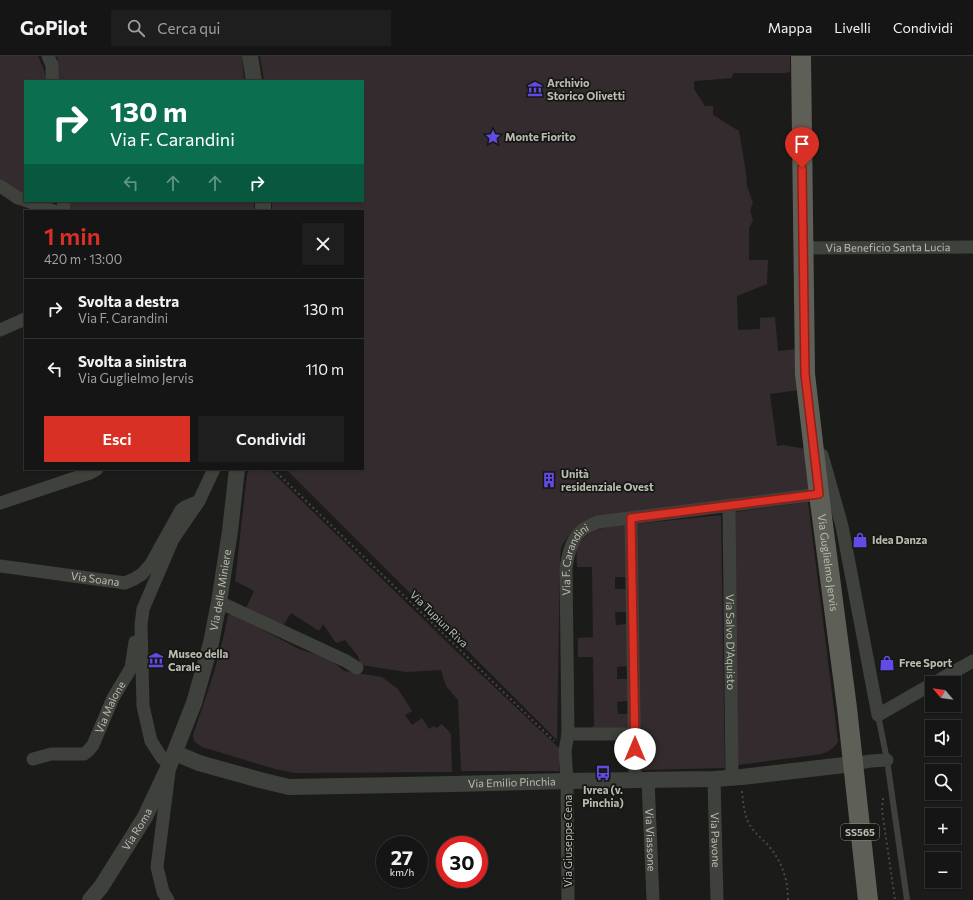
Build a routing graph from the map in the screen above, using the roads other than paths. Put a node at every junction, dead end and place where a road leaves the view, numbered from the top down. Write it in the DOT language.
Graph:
graph roads {
  1 [pos="42,56"];
  2 [pos="48,56"];
  3 [pos="250,56"];
  4 [pos="801,56"];
  5 [pos="52,76"];
  6 [pos="254,80"];
  7 [pos="0,186"];
  8 [pos="24,200"];
  9 [pos="29,202"];
  10 [pos="51,210"];
  11 [pos="973,246"];
  12 [pos="803,248"];
  13 [pos="24,320"];
  14 [pos="0,330"];
  15 [pos="812,439"];
  16 [pos="95,470"];
  17 [pos="214,470"];
  18 [pos="237,470"];
  19 [pos="819,494"];
  20 [pos="199,501"];
  21 [pos="0,503"];
  22 [pos="729,505"];
  23 [pos="631,518"];
  24 [pos="0,566"];
  25 [pos="220,602"];
  26 [pos="143,609"];
  27 [pos="973,661"];
  28 [pos="357,668"];
  29 [pos="947,676"];
  30 [pos="925,689"];
  31 [pos="878,715"];
  32 [pos="568,734"];
  33 [pos="635,734"];
  34 [pos="173,758"];
  35 [pos="33,759"];
  36 [pos="887,760"];
  37 [pos="853,764"];
  38 [pos="737,778"];
  39 [pos="714,779"];
  40 [pos="642,780"];
  41 [pos="567,781"];
  42 [pos="90,900"];
  43 [pos="168,900"];
  44 [pos="568,900"];
  45 [pos="653,900"];
  46 [pos="717,900"];
  47 [pos="868,900"];
  48 [pos="907,900"];
  1 -- 5 [label="street"];
  2 -- 5 [label="street"];
  3 -- 6 [label="street"];
  4 -- 12 [label="main road, Via Guglielmo Jervis"];
  7 -- 8 [label="street"];
  9 -- 10 [label="street"];
  11 -- 12 [label="street, Via Beneficio Santa Lucia"];
  12 -- 15 [label="main road, Via Guglielmo Jervis"];
  13 -- 14 [label="street"];
  15 -- 19 [label="main road, Via Guglielmo Jervis"];
  15 -- 31 [label="street"];
  16 -- 21 [label="street"];
  17 -- 20 [label="street"];
  18 -- 25 [label="street, Via delle Miniere"];
  19 -- 22 [label="street, Via F. Carandini"];
  19 -- 37 [label="main road, Via Guglielmo Jervis"];
  20 -- 24 [label="street, Via Soana"];
  20 -- 26 [label="street"];
  22 -- 23 [label="street, Via F. Carandini"];
  22 -- 38 [label="street, Via Salvo D'Aquisto"];
  23 -- 32 [label="street, Via F. Carandini"];
  23 -- 33 [label="street, Via Viassone"];
  25 -- 28 [label="street"];
  25 -- 34 [label="street, Via delle Miniere"];
  26 -- 34 [label="street"];
  26 -- 35 [label="street, Via Malone"];
  27 -- 29 [label="street"];
  30 -- 31 [label="street"];
  31 -- 36 [label="lane"];
  32 -- 33 [label="street"];
  32 -- 41 [label="street, Via F. Carandini"];
  33 -- 40 [label="street, Via Viassone"];
  34 -- 41 [label="street, Via Emilio Pinchia"];
  34 -- 42 [label="street, Via Roma"];
  34 -- 43 [label="street"];
  36 -- 37 [label="street"];
  36 -- 48 [label="lane"];
  37 -- 38 [label="street, Via Emilio Pinchia"];
  37 -- 47 [label="main road, Via Guglielmo Jervis / SS565"];
  38 -- 39 [label="street, Via Emilio Pinchia"];
  39 -- 40 [label="street, Via Emilio Pinchia"];
  39 -- 46 [label="street, Via Pavone"];
  40 -- 41 [label="street, Via Emilio Pinchia"];
  40 -- 45 [label="street, Via Viassone"];
  41 -- 44 [label="street, Via Giuseppe Cena"];
}
